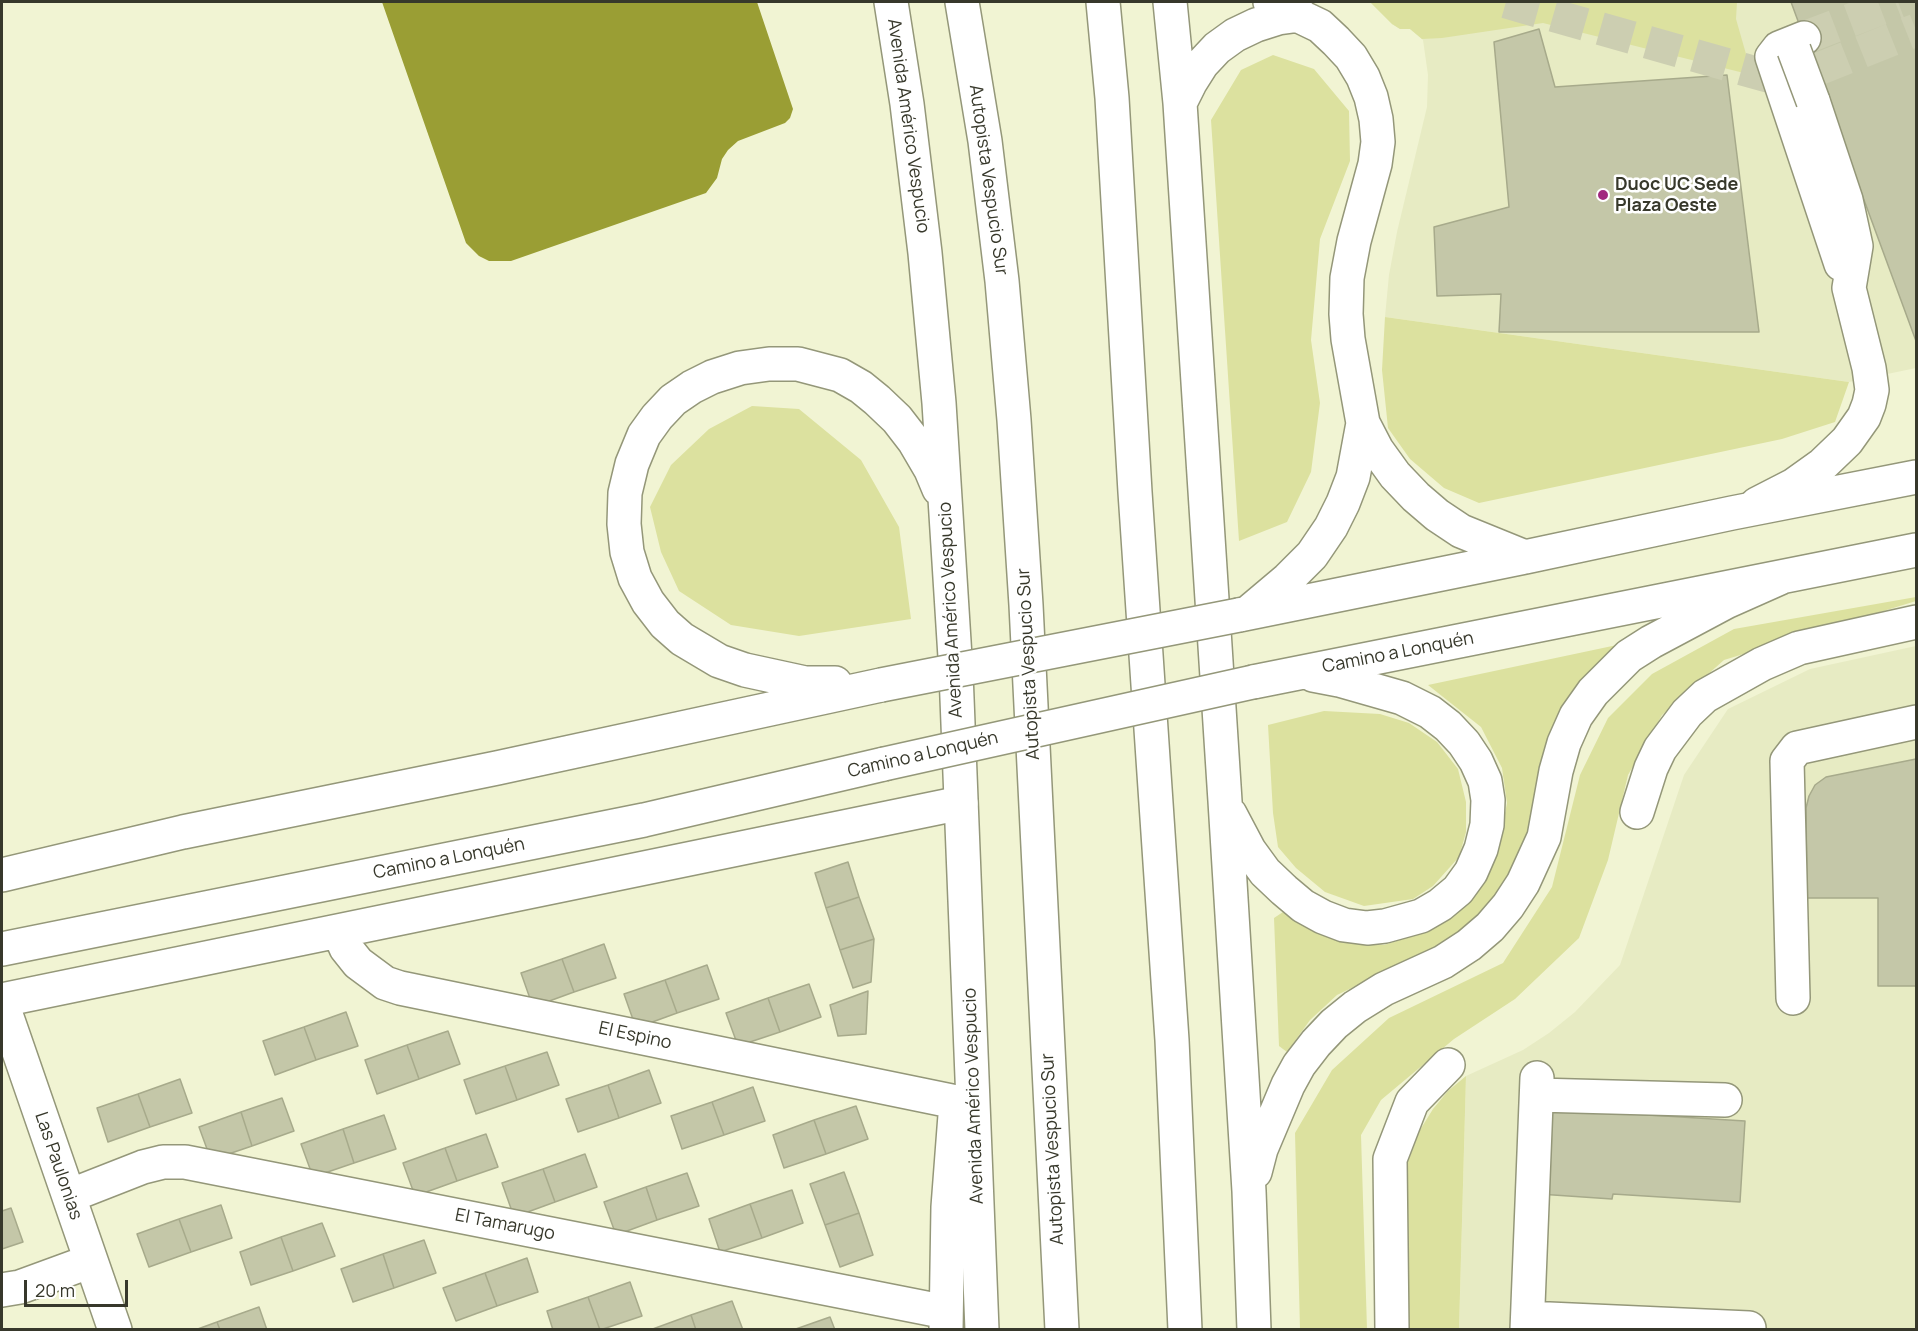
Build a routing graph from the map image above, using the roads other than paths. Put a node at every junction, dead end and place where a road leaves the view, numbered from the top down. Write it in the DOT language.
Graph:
graph roads {
  1 [pos="891,2"];
  2 [pos="962,2"];
  3 [pos="1103,2"];
  4 [pos="1170,2"];
  5 [pos="1270,2"];
  6 [pos="1300,15"];
  7 [pos="1180,103"];
  8 [pos="1849,288"];
  9 [pos="1363,423"];
  10 [pos="1917,477"];
  11 [pos="945,502"];
  12 [pos="1732,513"];
  13 [pos="1917,550"];
  14 [pos="1525,557"];
  15 [pos="1780,578"];
  16 [pos="1243,614"];
  17 [pos="1917,621"];
  18 [pos="1296,673"];
  19 [pos="878,685"];
  20 [pos="1917,723"];
  21 [pos="1225,801"];
  22 [pos="961,803"];
  23 [pos="1637,812"];
  24 [pos="2,875"];
  25 [pos="339,932"];
  26 [pos="2,949"];
  27 [pos="970,991"];
  28 [pos="1793,998"];
  29 [pos="2,1002"];
  30 [pos="1448,1065"];
  31 [pos="1725,1100"];
  32 [pos="956,1102"];
  33 [pos="1249,1191"];
  34 [pos="69,1196"];
  35 [pos="91,1261"];
  36 [pos="2,1290"];
  37 [pos="946,1321"];
  38 [pos="1528,1324"];
  39 [pos="1749,1328"];
  40 [pos="115,1329"];
  41 [pos="982,1329"];
  42 [pos="1062,1329"];
  43 [pos="1185,1329"];
  44 [pos="1254,1329"];
  45 [pos="1392,1329"];
  1 -- 11 [label="main road, Avenida Américo Vespucio"];
  2 -- 42 [label="main road, Autopista Vespucio Sur"];
  3 -- 43 [label="main road"];
  4 -- 7 [label="main road"];
  5 -- 6 [label="main road"];
  6 -- 7 [label="main road"];
  6 -- 9 [label="main road"];
  7 -- 21 [label="main road"];
  8 -- 8 [label="main road"];
  8 -- 12 [label="main road"];
  9 -- 14 [label="main road"];
  9 -- 16 [label="main road"];
  10 -- 12 [label="main road"];
  11 -- 19 [label="main road"];
  11 -- 22 [label="main road, Avenida Américo Vespucio"];
  12 -- 14 [label="main road"];
  13 -- 15 [label="main road, Camino a Lonquén"];
  14 -- 16 [label="main road"];
  15 -- 18 [label="main road, Camino a Lonquén"];
  15 -- 33 [label="main road"];
  16 -- 19 [label="main road, bridge"];
  17 -- 23 [label="main road"];
  18 -- 21 [label="main road"];
  18 -- 26 [label="main road, Camino a Lonquén, bridge"];
  19 -- 24 [label="main road"];
  20 -- 28 [label="main road"];
  21 -- 33 [label="main road"];
  22 -- 25 [label="main road"];
  22 -- 27 [label="main road, Avenida Américo Vespucio"];
  25 -- 29 [label="main road"];
  25 -- 32 [label="main road, El Espino"];
  27 -- 32 [label="main road, Avenida Américo Vespucio"];
  27 -- 41 [label="main road, Avenida Américo Vespucio"];
  29 -- 34 [label="main road, Las Paulonias"];
  30 -- 45 [label="main road"];
  31 -- 38 [label="main road"];
  32 -- 37 [label="main road, Avenida Américo Vespucio"];
  33 -- 44 [label="main road"];
  34 -- 35 [label="main road, Las Paulonias"];
  34 -- 37 [label="main road, El Tamarugo"];
  35 -- 36 [label="main road"];
  35 -- 40 [label="main road, Las Paulonias"];
  38 -- 39 [label="main road"];
}
